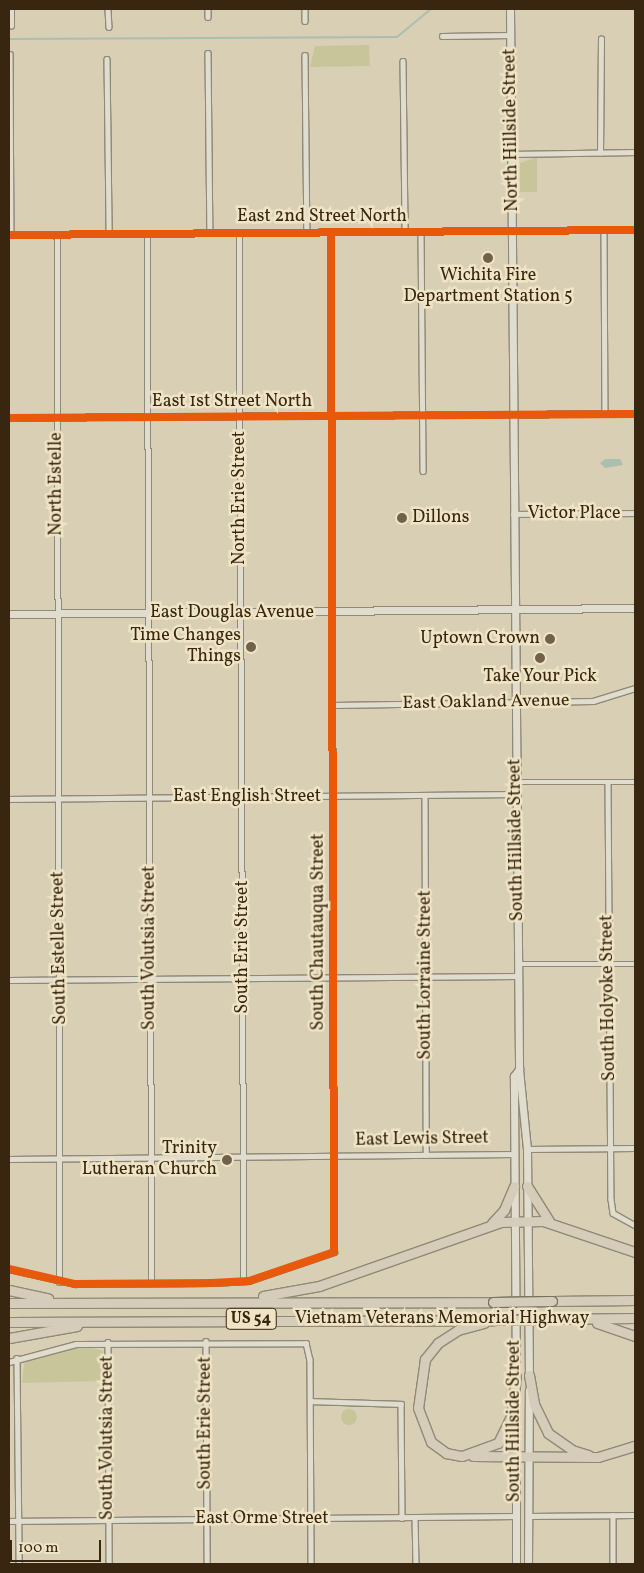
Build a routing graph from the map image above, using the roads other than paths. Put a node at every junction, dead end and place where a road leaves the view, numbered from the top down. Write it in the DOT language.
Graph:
graph roads {
  1 [pos="11,9"];
  2 [pos="108,9"];
  3 [pos="208,9"];
  4 [pos="305,9"];
  5 [pos="510,9"];
  6 [pos="208,17"];
  7 [pos="305,21"];
  8 [pos="10,26"];
  9 [pos="109,27"];
  10 [pos="511,35"];
  11 [pos="442,36"];
  12 [pos="601,39"];
  13 [pos="208,53"];
  14 [pos="10,54"];
  15 [pos="305,55"];
  16 [pos="107,59"];
  17 [pos="403,61"];
  18 [pos="635,152"];
  19 [pos="600,153"];
  20 [pos="512,154"];
  21 [pos="604,230"];
  22 [pos="635,230"];
  23 [pos="513,231"];
  24 [pos="307,232"];
  25 [pos="331,232"];
  26 [pos="405,232"];
  27 [pos="422,232"];
  28 [pos="210,233"];
  29 [pos="239,233"];
  30 [pos="109,234"];
  31 [pos="147,234"];
  32 [pos="10,235"];
  33 [pos="57,235"];
  34 [pos="605,414"];
  35 [pos="635,414"];
  36 [pos="512,415"];
  37 [pos="332,416"];
  38 [pos="422,416"];
  39 [pos="148,417"];
  40 [pos="241,417"];
  41 [pos="9,418"];
  42 [pos="57,418"];
  43 [pos="423,471"];
  44 [pos="635,513"];
  45 [pos="513,514"];
  46 [pos="635,608"];
  47 [pos="514,611"];
  48 [pos="240,612"];
  49 [pos="333,612"];
  50 [pos="148,613"];
  51 [pos="9,614"];
  52 [pos="57,614"];
  53 [pos="635,688"];
  54 [pos="516,703"];
  55 [pos="334,705"];
  56 [pos="516,782"];
  57 [pos="608,782"];
  58 [pos="635,782"];
  59 [pos="516,794"];
  60 [pos="425,795"];
  61 [pos="334,796"];
  62 [pos="242,797"];
  63 [pos="59,798"];
  64 [pos="150,798"];
  65 [pos="9,799"];
  66 [pos="518,964"];
  67 [pos="635,964"];
  68 [pos="608,965"];
  69 [pos="426,976"];
  70 [pos="519,976"];
  71 [pos="335,977"];
  72 [pos="243,978"];
  73 [pos="150,979"];
  74 [pos="9,980"];
  75 [pos="60,980"];
  76 [pos="519,1069"];
  77 [pos="611,1148"];
  78 [pos="635,1148"];
  79 [pos="527,1149"];
  80 [pos="514,1154"];
  81 [pos="426,1155"];
  82 [pos="334,1156"];
  83 [pos="244,1157"];
  84 [pos="151,1158"];
  85 [pos="9,1159"];
  86 [pos="61,1159"];
  87 [pos="514,1186"];
  88 [pos="527,1186"];
  89 [pos="527,1221"];
  90 [pos="514,1223"];
  91 [pos="553,1224"];
  92 [pos="488,1226"];
  93 [pos="635,1226"];
  94 [pos="635,1252"];
  95 [pos="9,1269"];
  96 [pos="244,1281"];
  97 [pos="60,1282"];
  98 [pos="152,1284"];
  99 [pos="9,1290"];
  100 [pos="635,1300"];
  101 [pos="218,1301"];
  102 [pos="90,1302"];
  103 [pos="9,1303"];
  104 [pos="635,1318"];
  105 [pos="494,1320"];
  106 [pos="584,1320"];
  107 [pos="114,1321"];
  108 [pos="9,1322"];
  109 [pos="635,1336"];
  110 [pos="9,1338"];
  111 [pos="108,1342"];
  112 [pos="206,1342"];
  113 [pos="17,1358"];
  114 [pos="9,1362"];
  115 [pos="529,1375"];
  116 [pos="516,1376"];
  117 [pos="310,1401"];
  118 [pos="635,1446"];
  119 [pos="462,1456"];
  120 [pos="598,1457"];
  121 [pos="516,1460"];
  122 [pos="529,1460"];
  123 [pos="613,1515"];
  124 [pos="635,1515"];
  125 [pos="515,1516"];
  126 [pos="529,1516"];
  127 [pos="311,1518"];
  128 [pos="402,1518"];
  129 [pos="415,1518"];
  130 [pos="207,1519"];
  131 [pos="109,1520"];
  132 [pos="9,1521"];
  133 [pos="18,1521"];
  134 [pos="19,1564"];
  135 [pos="109,1564"];
  136 [pos="207,1564"];
  137 [pos="311,1564"];
  138 [pos="416,1564"];
  139 [pos="516,1564"];
  140 [pos="528,1564"];
  141 [pos="613,1564"];
  1 -- 8 [label="street"];
  2 -- 9 [label="street"];
  3 -- 6 [label="street"];
  4 -- 7 [label="street"];
  5 -- 10 [label="main road, North Hillside Street"];
  10 -- 11 [label="street"];
  10 -- 20 [label="main road, North Hillside Street"];
  12 -- 19 [label="street"];
  13 -- 28 [label="street"];
  14 -- 32 [label="street"];
  15 -- 24 [label="street"];
  16 -- 30 [label="street"];
  17 -- 26 [label="street"];
  18 -- 19 [label="street"];
  19 -- 20 [label="street"];
  20 -- 23 [label="main road, North Hillside Street"];
  21 -- 22 [label="street, East 2nd Street North"];
  21 -- 23 [label="street, East 2nd Street North"];
  21 -- 34 [label="street"];
  23 -- 27 [label="street, East 2nd Street North"];
  23 -- 36 [label="main road, North Hillside Street"];
  24 -- 25 [label="street, East 2nd Street North"];
  24 -- 29 [label="street, East 2nd Street North"];
  25 -- 26 [label="street, East 2nd Street North"];
  25 -- 37 [label="street, South Chautauqua Street"];
  26 -- 27 [label="street, East 2nd Street North"];
  27 -- 38 [label="street"];
  28 -- 29 [label="street, East 2nd Street North"];
  28 -- 31 [label="street, East 2nd Street North"];
  29 -- 40 [label="street, North Erie Street"];
  30 -- 31 [label="street, East 2nd Street North"];
  30 -- 33 [label="street, East 2nd Street North"];
  31 -- 39 [label="street, South Volutsia Street"];
  32 -- 33 [label="street, East 2nd Street North"];
  33 -- 42 [label="street, North Estelle"];
  34 -- 35 [label="street, East 1st Street North"];
  34 -- 36 [label="street, East 1st Street North"];
  36 -- 38 [label="street, East 1st Street North"];
  36 -- 45 [label="main road, North Hillside Street"];
  37 -- 38 [label="street, East 1st Street North"];
  37 -- 40 [label="street, East 1st Street North"];
  37 -- 49 [label="street, South Chautauqua Street"];
  38 -- 43 [label="street"];
  39 -- 40 [label="street, East 1st Street North"];
  39 -- 42 [label="street, East 1st Street North"];
  39 -- 50 [label="street, South Volutsia Street"];
  40 -- 48 [label="street, North Erie Street"];
  41 -- 42 [label="street, East 1st Street North"];
  42 -- 52 [label="street, North Estelle"];
  44 -- 45 [label="street, Victor Place"];
  45 -- 47 [label="main road, North Hillside Street"];
  46 -- 47 [label="main road, East Douglas Avenue"];
  47 -- 49 [label="main road, East Douglas Avenue"];
  47 -- 54 [label="main road, South Hillside Street"];
  48 -- 49 [label="main road, East Douglas Avenue"];
  48 -- 50 [label="main road, East Douglas Avenue"];
  48 -- 62 [label="street, South Erie Street"];
  49 -- 55 [label="street, South Chautauqua Street"];
  50 -- 52 [label="main road, East Douglas Avenue"];
  50 -- 64 [label="street, South Volutsia Street"];
  51 -- 52 [label="main road, East Douglas Avenue"];
  52 -- 63 [label="street, South Estelle Street"];
  53 -- 54 [label="street, East Oakland Avenue"];
  54 -- 55 [label="street, East Oakland Avenue"];
  54 -- 56 [label="main road, South Hillside Street"];
  55 -- 61 [label="street, South Chautauqua Street"];
  56 -- 57 [label="street"];
  56 -- 59 [label="main road, South Hillside Street"];
  57 -- 58 [label="street"];
  57 -- 68 [label="street, South Holyoke Street"];
  59 -- 60 [label="street, East English Street"];
  59 -- 66 [label="main road, South Hillside Street"];
  60 -- 61 [label="street, East English Street"];
  60 -- 69 [label="street, South Lorraine Street"];
  61 -- 62 [label="street, East English Street"];
  61 -- 71 [label="street, South Chautauqua Street"];
  62 -- 64 [label="street, East English Street"];
  62 -- 72 [label="street, South Erie Street"];
  63 -- 64 [label="street, East English Street"];
  63 -- 65 [label="street, East English Street"];
  63 -- 75 [label="street, South Estelle Street"];
  64 -- 73 [label="street, South Volutsia Street"];
  66 -- 68 [label="street"];
  66 -- 70 [label="main road, South Hillside Street"];
  67 -- 68 [label="street"];
  68 -- 77 [label="street, South Holyoke Street"];
  69 -- 70 [label="street"];
  69 -- 71 [label="street"];
  69 -- 81 [label="street, South Lorraine Street"];
  70 -- 76 [label="main road, South Hillside Street"];
  71 -- 72 [label="street"];
  71 -- 82 [label="street, South Chautauqua Street"];
  72 -- 73 [label="street"];
  72 -- 83 [label="street, South Erie Street"];
  73 -- 75 [label="street"];
  73 -- 84 [label="street, South Volutsia Street"];
  74 -- 75 [label="street"];
  75 -- 86 [label="street, South Estelle Street"];
  76 -- 79 [label="main road, South Hillside Street"];
  76 -- 80 [label="main road, South Hillside Street"];
  77 -- 78 [label="street"];
  77 -- 79 [label="street"];
  77 -- 93 [label="street, South Holyoke Street"];
  79 -- 88 [label="main road, South Hillside Street"];
  80 -- 81 [label="street, East Lewis Street"];
  80 -- 87 [label="main road, South Hillside Street"];
  81 -- 82 [label="street, East Lewis Street"];
  82 -- 83 [label="street, East Lewis Street"];
  82 -- 96 [label="street, South Chautauqua Street"];
  83 -- 84 [label="street, East Lewis Street"];
  83 -- 96 [label="street, South Erie Street"];
  84 -- 86 [label="street, East Lewis Street"];
  84 -- 98 [label="street, South Volutsia Street"];
  85 -- 86 [label="street, East Lewis Street"];
  86 -- 97 [label="street, South Estelle Street"];
  87 -- 90 [label="main road, South Hillside Street"];
  87 -- 92 [label="highway"];
  88 -- 89 [label="main road, South Hillside Street"];
  88 -- 91 [label="highway"];
  89 -- 90 [label="highway"];
  89 -- 91 [label="highway"];
  89 -- 115 [label="main road, South Hillside Street"];
  90 -- 92 [label="highway"];
  90 -- 116 [label="main road, South Hillside Street"];
  91 -- 94 [label="highway"];
  92 -- 101 [label="highway"];
  95 -- 97 [label="street"];
  96 -- 98 [label="street"];
  97 -- 98 [label="street"];
  99 -- 102 [label="highway"];
  100 -- 101 [label="highway, Vietnam Veterans Memorial Highway / US 54, bridge"];
  101 -- 102 [label="highway, Vietnam Veterans Memorial Highway / US 54"];
  102 -- 103 [label="highway, Vietnam Veterans Memorial Highway / US 54"];
  104 -- 106 [label="highway, Vietnam Veterans Memorial Highway / US 54"];
  105 -- 106 [label="highway, Vietnam Veterans Memorial Highway / US 54, bridge"];
  105 -- 107 [label="highway, Vietnam Veterans Memorial Highway / US 54"];
  105 -- 119 [label="highway"];
  106 -- 109 [label="highway"];
  107 -- 108 [label="highway, Vietnam Veterans Memorial Highway / US 54"];
  107 -- 110 [label="highway"];
  111 -- 112 [label="street"];
  111 -- 113 [label="street"];
  111 -- 131 [label="street, South Volutsia Street"];
  112 -- 117 [label="street"];
  112 -- 130 [label="street, South Erie Street"];
  113 -- 114 [label="street"];
  113 -- 133 [label="street"];
  115 -- 120 [label="highway"];
  115 -- 122 [label="main road, South Hillside Street"];
  116 -- 119 [label="highway"];
  116 -- 121 [label="main road, South Hillside Street"];
  117 -- 127 [label="street"];
  117 -- 128 [label="street"];
  118 -- 120 [label="highway"];
  119 -- 121 [label="highway"];
  120 -- 122 [label="highway"];
  121 -- 122 [label="highway"];
  121 -- 125 [label="main road, South Hillside Street"];
  122 -- 126 [label="main road, South Hillside Street"];
  123 -- 124 [label="street"];
  123 -- 126 [label="street"];
  123 -- 141 [label="street"];
  125 -- 129 [label="street, East Orme Street"];
  125 -- 139 [label="main road, South Hillside Street"];
  126 -- 140 [label="main road, South Hillside Street"];
  127 -- 128 [label="street, East Orme Street"];
  127 -- 130 [label="street, East Orme Street"];
  127 -- 137 [label="street"];
  128 -- 129 [label="street, East Orme Street"];
  129 -- 138 [label="street"];
  130 -- 131 [label="street, East Orme Street"];
  130 -- 136 [label="street, South Erie Street"];
  131 -- 133 [label="street, East Orme Street"];
  131 -- 135 [label="street, South Volutsia Street"];
  132 -- 133 [label="street, East Orme Street"];
  133 -- 134 [label="street"];
}
